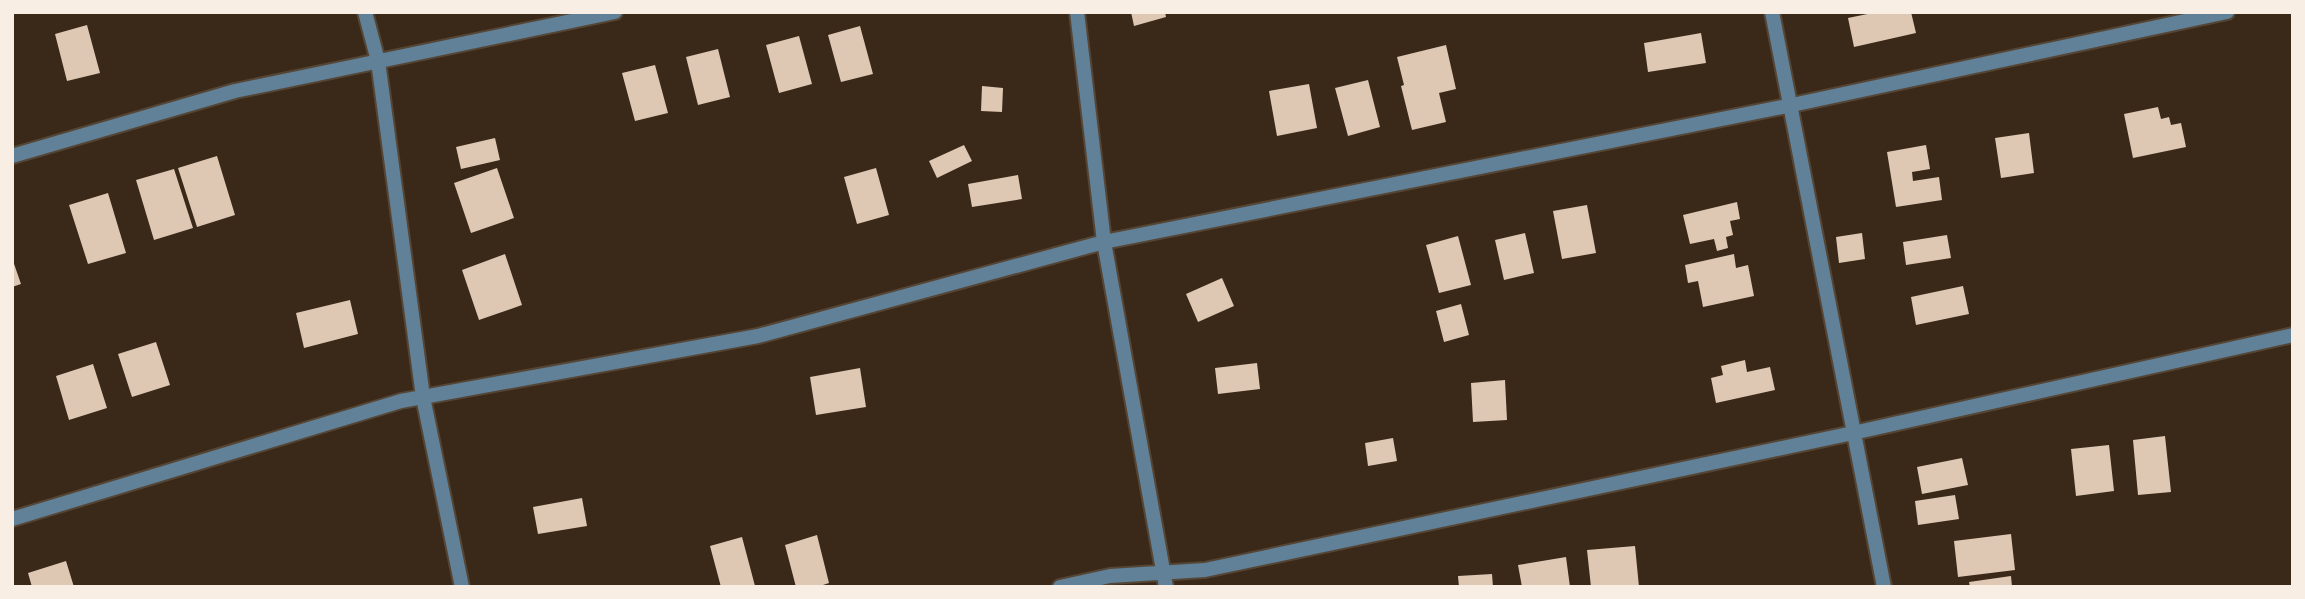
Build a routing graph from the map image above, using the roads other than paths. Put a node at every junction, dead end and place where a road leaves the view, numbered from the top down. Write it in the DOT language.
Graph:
graph roads {
  1 [pos="365,12"];
  2 [pos="615,12"];
  3 [pos="1077,12"];
  4 [pos="1772,12"];
  5 [pos="2227,12"];
  6 [pos="377,61"];
  7 [pos="1792,105"];
  8 [pos="12,156"];
  9 [pos="1104,242"];
  10 [pos="2293,335"];
  11 [pos="424,397"];
  12 [pos="1853,433"];
  13 [pos="12,519"];
  14 [pos="1164,580"];
  15 [pos="462,587"];
  16 [pos="1060,587"];
  17 [pos="1884,587"];
  1 -- 6 [label="street"];
  2 -- 6 [label="street"];
  3 -- 9 [label="street"];
  4 -- 7 [label="street"];
  5 -- 7 [label="street"];
  6 -- 8 [label="street"];
  6 -- 11 [label="street"];
  7 -- 9 [label="street"];
  7 -- 12 [label="street"];
  9 -- 11 [label="street"];
  9 -- 14 [label="street"];
  10 -- 12 [label="street"];
  11 -- 13 [label="street"];
  11 -- 15 [label="street"];
  12 -- 14 [label="street"];
  12 -- 17 [label="street"];
  14 -- 16 [label="street"];
}
